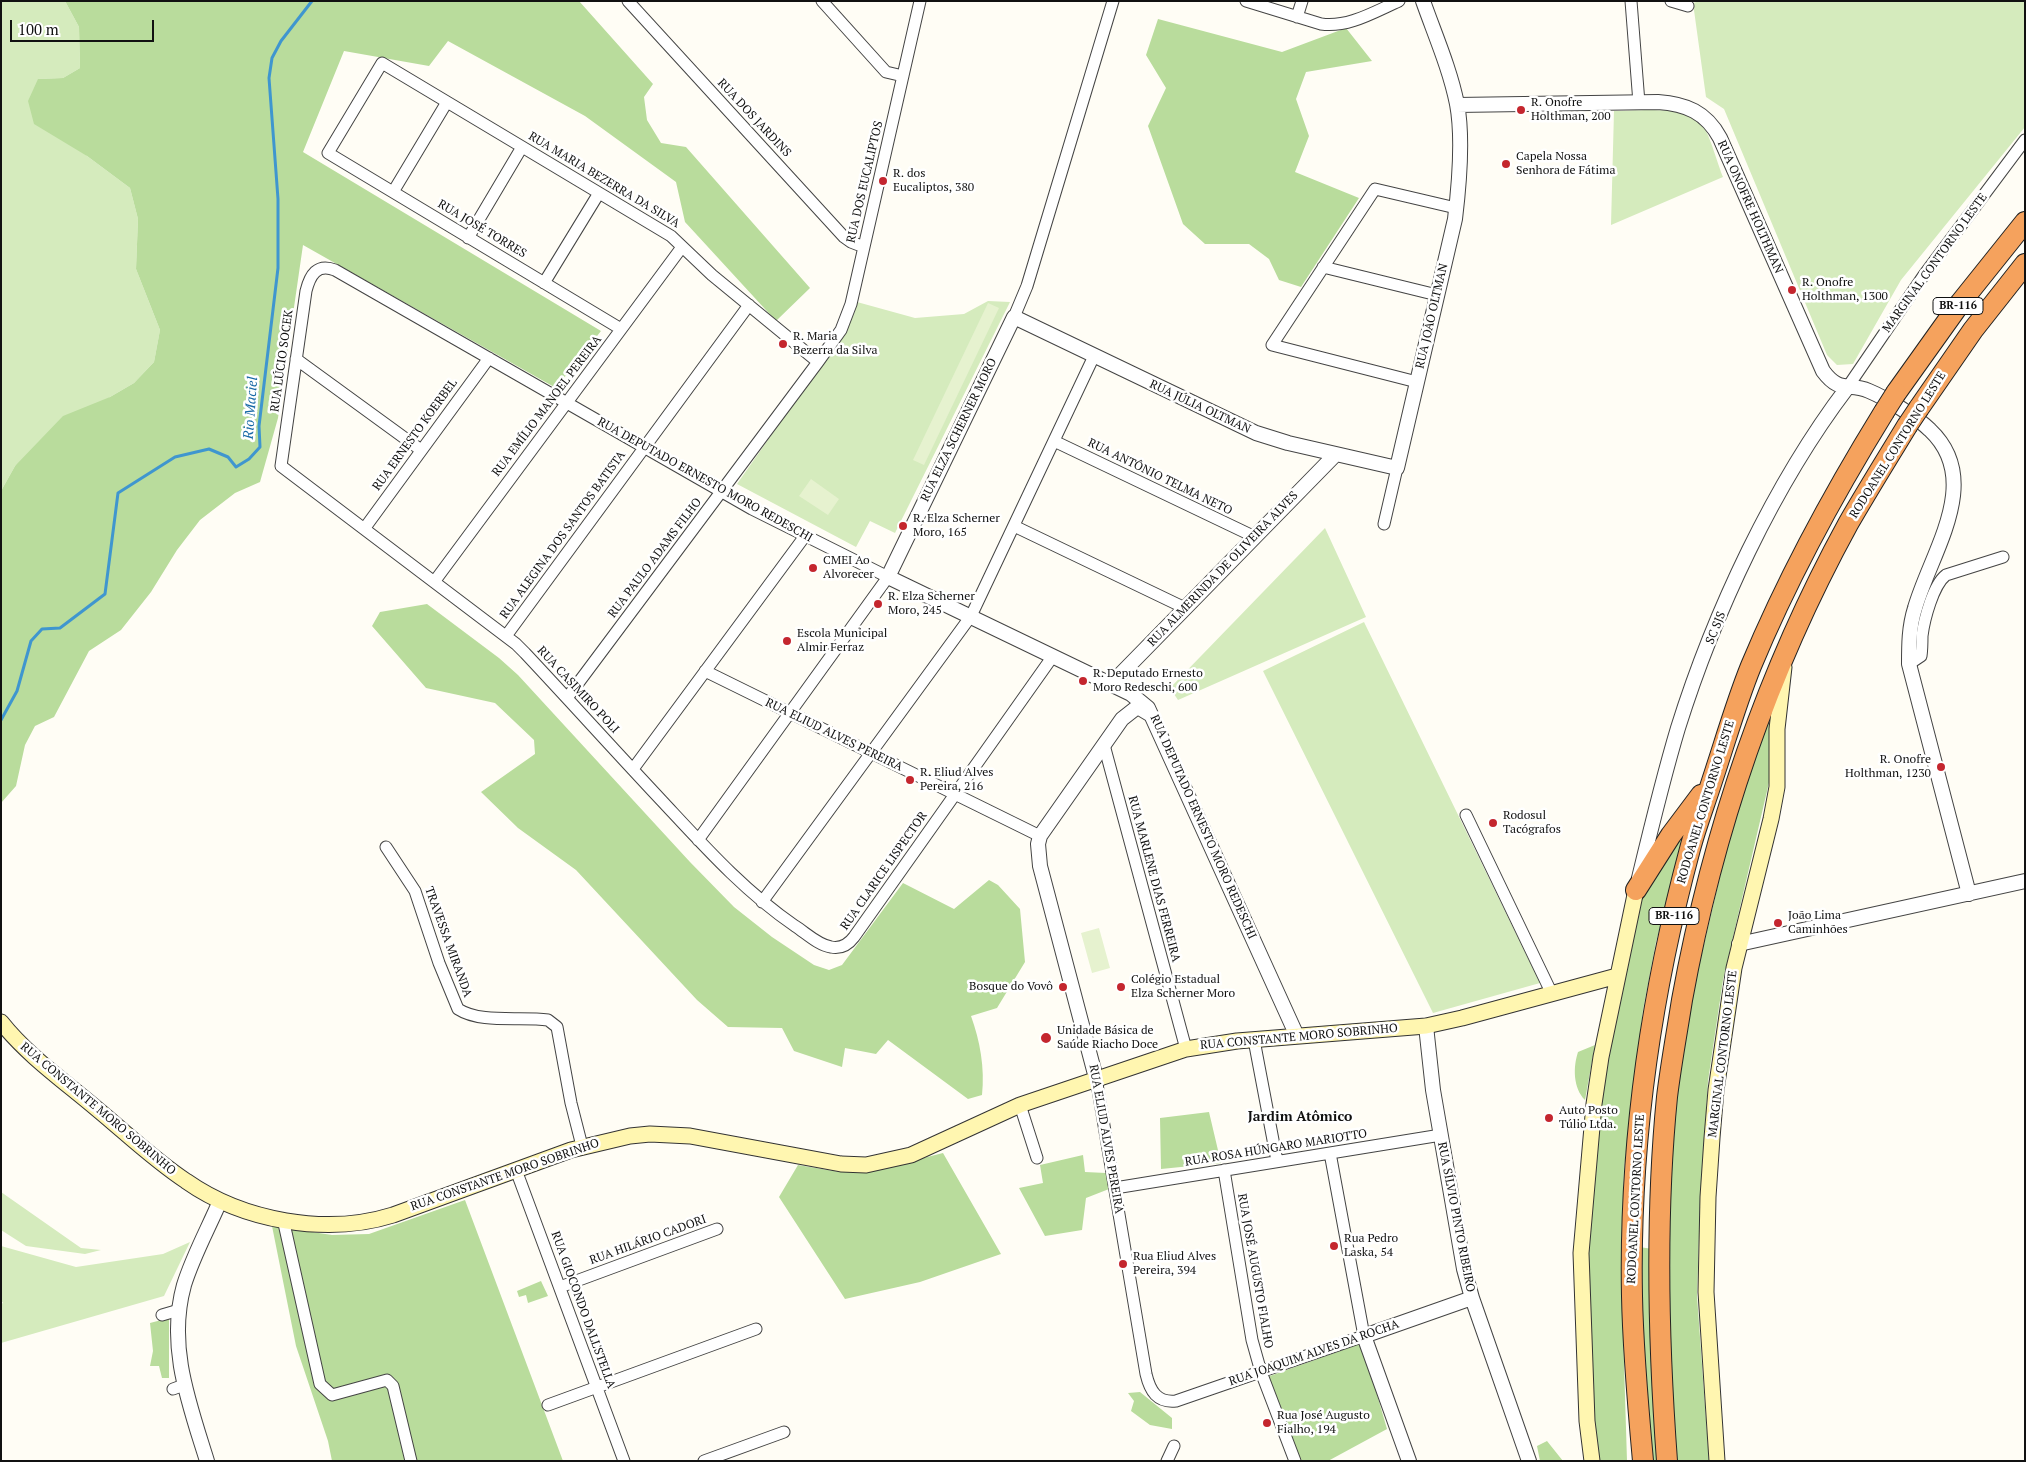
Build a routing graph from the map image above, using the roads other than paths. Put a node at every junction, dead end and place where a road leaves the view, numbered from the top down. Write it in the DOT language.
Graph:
graph roads {
  1 [pos="628,1"];
  2 [pos="822,1"];
  3 [pos="920,1"];
  4 [pos="1113,1"];
  5 [pos="1246,1"];
  6 [pos="1302,1"];
  7 [pos="1399,1"];
  8 [pos="1423,1"];
  9 [pos="1631,1"];
  10 [pos="1671,1"];
  11 [pos="1688,6"];
  12 [pos="1297,17"];
  13 [pos="903,76"];
  14 [pos="447,102"];
  15 [pos="1640,102"];
  16 [pos="1457,105"];
  17 [pos="2025,140"];
  18 [pos="522,147"];
  19 [pos="328,153"];
  20 [pos="393,192"];
  21 [pos="600,193"];
  22 [pos="1456,208"];
  23 [pos="2025,222"];
  24 [pos="468,238"];
  25 [pos="682,247"];
  26 [pos="864,247"];
  27 [pos="2025,264"];
  28 [pos="322,267"];
  29 [pos="1323,267"];
  30 [pos="544,283"];
  31 [pos="1437,295"];
  32 [pos="749,305"];
  33 [pos="1014,317"];
  34 [pos="621,329"];
  35 [pos="1094,356"];
  36 [pos="489,358"];
  37 [pos="296,359"];
  38 [pos="818,362"];
  39 [pos="1417,382"];
  40 [pos="1848,388"];
  41 [pos="567,403"];
  42 [pos="1054,441"];
  43 [pos="644,447"];
  44 [pos="421,450"];
  45 [pos="1335,455"];
  46 [pos="281,466"];
  47 [pos="1397,468"];
  48 [pos="722,492"];
  49 [pos="1384,524"];
  50 [pos="1014,526"];
  51 [pos="364,529"];
  52 [pos="805,536"];
  53 [pos="1255,537"];
  54 [pos="2003,557"];
  55 [pos="888,577"];
  56 [pos="434,582"];
  57 [pos="1185,608"];
  58 [pos="971,616"];
  59 [pos="506,636"];
  60 [pos="1786,653"];
  61 [pos="1053,656"];
  62 [pos="1910,664"];
  63 [pos="705,671"];
  64 [pos="1111,684"];
  65 [pos="567,698"];
  66 [pos="790,713"];
  67 [pos="1122,719"];
  68 [pos="1155,719"];
  69 [pos="1104,745"];
  70 [pos="871,753"];
  71 [pos="633,770"];
  72 [pos="1713,779"];
  73 [pos="955,795"];
  74 [pos="1466,815"];
  75 [pos="1040,836"];
  76 [pos="698,840"];
  77 [pos="386,847"];
  78 [pos="2025,881"];
  79 [pos="1636,890"];
  80 [pos="1969,894"];
  81 [pos="762,902"];
  82 [pos="1739,944"];
  83 [pos="837,948"];
  84 [pos="1617,976"];
  85 [pos="1552,994"];
  86 [pos="1,1022"];
  87 [pos="1426,1026"];
  88 [pos="1297,1036"];
  89 [pos="1254,1040"];
  90 [pos="1186,1049"];
  91 [pos="1096,1078"];
  92 [pos="1020,1104"];
  93 [pos="1440,1135"];
  94 [pos="582,1146"];
  95 [pos="1330,1153"];
  96 [pos="1037,1158"];
  97 [pos="1277,1161"];
  98 [pos="516,1170"];
  99 [pos="1224,1170"];
  100 [pos="1115,1188"];
  101 [pos="220,1201"];
  102 [pos="283,1219"];
  103 [pos="717,1229"];
  104 [pos="560,1287"];
  105 [pos="1472,1298"];
  106 [pos="179,1310"];
  107 [pos="162,1315"];
  108 [pos="756,1329"];
  109 [pos="1364,1336"];
  110 [pos="1261,1372"];
  111 [pos="597,1387"];
  112 [pos="1156,1397"];
  113 [pos="548,1405"];
  114 [pos="784,1432"];
  115 [pos="1174,1446"];
  116 [pos="1525,1460"];
  117 [pos="207,1461"];
  118 [pos="411,1461"];
  119 [pos="624,1461"];
  120 [pos="704,1461"];
  121 [pos="1167,1461"];
  122 [pos="1295,1461"];
  123 [pos="1409,1461"];
  124 [pos="1592,1461"];
  125 [pos="1643,1461"];
  126 [pos="1667,1461"];
  127 [pos="1717,1461"];
  1 -- 26 [label="street, RUA DOS JARDINS"];
  2 -- 13 [label="street"];
  3 -- 13 [label="street, RUA DOS EUCALIPTOS"];
  4 -- 33 [label="street, RUA ELZA SCHERNER MORO"];
  5 -- 12 [label="street"];
  6 -- 12 [label="street"];
  7 -- 12 [label="street"];
  8 -- 16 [label="street"];
  9 -- 15 [label="street"];
  10 -- 11 [label="street"];
  13 -- 26 [label="street, RUA DOS EUCALIPTOS"];
  14 -- 18 [label="street, RUA MARIA BEZERRA DA SILVA"];
  14 -- 19 [label="street, RUA MARIA BEZERRA DA SILVA"];
  14 -- 20 [label="street"];
  15 -- 16 [label="street, RUA ONOFRE HOLTHMAN"];
  15 -- 40 [label="street, RUA ONOFRE HOLTHMAN"];
  16 -- 22 [label="street, RUA JOÃO OLTMAN"];
  17 -- 40 [label="street, MARGINAL CONTORNO LESTE"];
  18 -- 21 [label="street, RUA MARIA BEZERRA DA SILVA"];
  18 -- 24 [label="street"];
  19 -- 20 [label="street, RUA JOSÉ TORRES"];
  20 -- 24 [label="street, RUA JOSÉ TORRES"];
  21 -- 25 [label="street, RUA MARIA BEZERRA DA SILVA"];
  21 -- 30 [label="street"];
  22 -- 29 [label="street"];
  22 -- 31 [label="street, RUA JOÃO OLTMAN"];
  23 -- 72 [label="highway, RODOANEL CONTORNO LESTE / BR-116, bridge"];
  24 -- 30 [label="street, RUA JOSÉ TORRES"];
  25 -- 32 [label="street, RUA MARIA BEZERRA DA SILVA"];
  25 -- 34 [label="street, RUA EMÍLIO MANOEL PEREIRA"];
  26 -- 38 [label="street, RUA DOS EUCALIPTOS"];
  27 -- 60 [label="highway, RODOANEL CONTORNO LESTE / BR-116, bridge"];
  28 -- 36 [label="street, RUA DEPUTADO ERNESTO MORO REDESCHI"];
  28 -- 37 [label="street, RUA LÚCIO SOCEK"];
  29 -- 31 [label="street"];
  29 -- 39 [label="street"];
  30 -- 34 [label="street, RUA JOSÉ TORRES"];
  31 -- 39 [label="street, RUA JOÃO OLTMAN"];
  32 -- 38 [label="street, RUA MARIA BEZERRA DA SILVA"];
  32 -- 43 [label="street, RUA ALEGINA DOS SANTOS BATISTA"];
  33 -- 35 [label="street, RUA JÚLIA OLTMAN"];
  33 -- 55 [label="street, RUA ELZA SCHERNER MORO"];
  34 -- 41 [label="street, RUA EMÍLIO MANOEL PEREIRA"];
  35 -- 42 [label="street"];
  35 -- 45 [label="street, RUA JÚLIA OLTMAN"];
  36 -- 41 [label="street, RUA DEPUTADO ERNESTO MORO REDESCHI"];
  36 -- 44 [label="street, RUA ERNESTO KOERBEL"];
  37 -- 44 [label="street"];
  37 -- 46 [label="street, RUA LÚCIO SOCEK"];
  38 -- 48 [label="street, RUA PAULO ADAMS FILHO"];
  39 -- 47 [label="street, RUA JOÃO OLTMAN"];
  40 -- 62 [label="street, RUA ONOFRE HOLTHMAN"];
  40 -- 79 [label="street, SC SJS"];
  41 -- 43 [label="street, RUA DEPUTADO ERNESTO MORO REDESCHI"];
  41 -- 56 [label="street, RUA EMÍLIO MANOEL PEREIRA"];
  42 -- 50 [label="street"];
  42 -- 53 [label="street, RUA ANTÔNIO TELMA NETO"];
  43 -- 48 [label="street, RUA DEPUTADO ERNESTO MORO REDESCHI"];
  43 -- 59 [label="street, RUA ALEGINA DOS SANTOS BATISTA"];
  44 -- 51 [label="street, RUA ERNESTO KOERBEL"];
  45 -- 47 [label="street, RUA JÚLIA OLTMAN"];
  45 -- 53 [label="street, RUA ALMERINDA DE OLIVEIRA ALVES"];
  46 -- 51 [label="street, RUA CASIMIRO POLI"];
  47 -- 49 [label="street, RUA JOÃO OLTMAN"];
  48 -- 52 [label="street, RUA DEPUTADO ERNESTO MORO REDESCHI"];
  48 -- 65 [label="street, RUA PAULO ADAMS FILHO"];
  50 -- 57 [label="street"];
  50 -- 58 [label="street"];
  51 -- 56 [label="street, RUA CASIMIRO POLI"];
  52 -- 55 [label="street, RUA DEPUTADO ERNESTO MORO REDESCHI"];
  52 -- 63 [label="street"];
  53 -- 57 [label="street, RUA ALMERINDA DE OLIVEIRA ALVES"];
  54 -- 62 [label="street"];
  55 -- 58 [label="street, RUA DEPUTADO ERNESTO MORO REDESCHI"];
  55 -- 66 [label="street, RUA ELZA SCHERNER MORO"];
  56 -- 59 [label="street, RUA CASIMIRO POLI"];
  57 -- 64 [label="street, RUA ALMERINDA DE OLIVEIRA ALVES"];
  58 -- 61 [label="street, RUA DEPUTADO ERNESTO MORO REDESCHI"];
  58 -- 70 [label="street"];
  59 -- 65 [label="street, RUA CASIMIRO POLI"];
  60 -- 82 [label="main road, MARGINAL CONTORNO LESTE"];
  60 -- 126 [label="highway, RODOANEL CONTORNO LESTE / BR-116"];
  61 -- 64 [label="street, RUA DEPUTADO ERNESTO MORO REDESCHI"];
  61 -- 73 [label="street, RUA CLARICE LISPECTOR"];
  62 -- 80 [label="street, RUA ONOFRE HOLTHMAN"];
  63 -- 66 [label="street, RUA ELIUD ALVES PEREIRA"];
  63 -- 71 [label="street"];
  64 -- 67 [label="street"];
  64 -- 68 [label="street, RUA DEPUTADO ERNESTO MORO REDESCHI"];
  65 -- 71 [label="street, RUA CASIMIRO POLI"];
  66 -- 70 [label="street, RUA ELIUD ALVES PEREIRA"];
  66 -- 76 [label="street, RUA ELZA SCHERNER MORO"];
  67 -- 68 [label="street"];
  67 -- 69 [label="street"];
  68 -- 88 [label="street, RUA DEPUTADO ERNESTO MORO REDESCHI"];
  69 -- 75 [label="street"];
  69 -- 90 [label="street, RUA MARLENE DIAS FERREIRA"];
  70 -- 73 [label="street, RUA ELIUD ALVES PEREIRA"];
  70 -- 81 [label="street"];
  71 -- 76 [label="street, RUA CASIMIRO POLI"];
  72 -- 79 [label="highway"];
  72 -- 125 [label="highway, RODOANEL CONTORNO LESTE / BR-116"];
  73 -- 75 [label="street, RUA ELIUD ALVES PEREIRA"];
  73 -- 83 [label="street, RUA CLARICE LISPECTOR"];
  74 -- 85 [label="street"];
  75 -- 91 [label="street, RUA ELIUD ALVES PEREIRA"];
  76 -- 81 [label="street, RUA CASIMIRO POLI"];
  77 -- 94 [label="street, TRAVESSA MIRANDA"];
  78 -- 80 [label="street"];
  79 -- 84 [label="main road"];
  80 -- 82 [label="street"];
  81 -- 83 [label="street, RUA CASIMIRO POLI"];
  82 -- 127 [label="main road, MARGINAL CONTORNO LESTE"];
  84 -- 85 [label="main road, RUA CONSTANTE MORO SOBRINHO"];
  84 -- 124 [label="main road"];
  85 -- 87 [label="main road, RUA CONSTANTE MORO SOBRINHO"];
  86 -- 101 [label="main road, RUA CONSTANTE MORO SOBRINHO"];
  87 -- 88 [label="main road, RUA CONSTANTE MORO SOBRINHO"];
  87 -- 93 [label="street, RUA SÍLVIO PINTO RIBEIRO"];
  88 -- 89 [label="main road, RUA CONSTANTE MORO SOBRINHO"];
  89 -- 90 [label="main road, RUA CONSTANTE MORO SOBRINHO"];
  89 -- 97 [label="street"];
  90 -- 91 [label="main road, RUA CONSTANTE MORO SOBRINHO"];
  91 -- 92 [label="main road, RUA CONSTANTE MORO SOBRINHO"];
  91 -- 100 [label="street, RUA ELIUD ALVES PEREIRA"];
  92 -- 94 [label="main road, RUA CONSTANTE MORO SOBRINHO"];
  92 -- 96 [label="street"];
  93 -- 95 [label="street, RUA ROSA HÚNGARO MARIOTTO"];
  93 -- 105 [label="street, RUA SÍLVIO PINTO RIBEIRO"];
  94 -- 98 [label="main road, RUA CONSTANTE MORO SOBRINHO"];
  95 -- 97 [label="street, RUA ROSA HÚNGARO MARIOTTO"];
  95 -- 109 [label="street"];
  97 -- 99 [label="street, RUA ROSA HÚNGARO MARIOTTO"];
  98 -- 102 [label="main road, RUA CONSTANTE MORO SOBRINHO"];
  98 -- 104 [label="street, RUA GIOCONDO DALL'STELLA"];
  99 -- 100 [label="street, RUA ROSA HÚNGARO MARIOTTO"];
  99 -- 110 [label="street, RUA JOSÉ AUGUSTO FIALHO"];
  100 -- 112 [label="street, RUA ELIUD ALVES PEREIRA"];
  101 -- 102 [label="main road, RUA CONSTANTE MORO SOBRINHO"];
  101 -- 106 [label="street"];
  102 -- 118 [label="street"];
  103 -- 104 [label="street, RUA HILÁRIO CADORI"];
  104 -- 111 [label="street, RUA GIOCONDO DALL'STELLA"];
  105 -- 109 [label="street, RUA JOAQUIM ALVES DA ROCHA"];
  105 -- 116 [label="street, RUA SÍLVIO PINTO RIBEIRO"];
  106 -- 107 [label="street"];
  106 -- 117 [label="street"];
  108 -- 111 [label="street"];
  109 -- 110 [label="street, RUA JOAQUIM ALVES DA ROCHA"];
  109 -- 123 [label="street"];
  110 -- 112 [label="street, RUA JOAQUIM ALVES DA ROCHA"];
  110 -- 122 [label="street, RUA JOSÉ AUGUSTO FIALHO"];
  111 -- 113 [label="street"];
  111 -- 119 [label="street, RUA GIOCONDO DALL'STELLA"];
  114 -- 120 [label="street"];
  115 -- 121 [label="street"];
}
